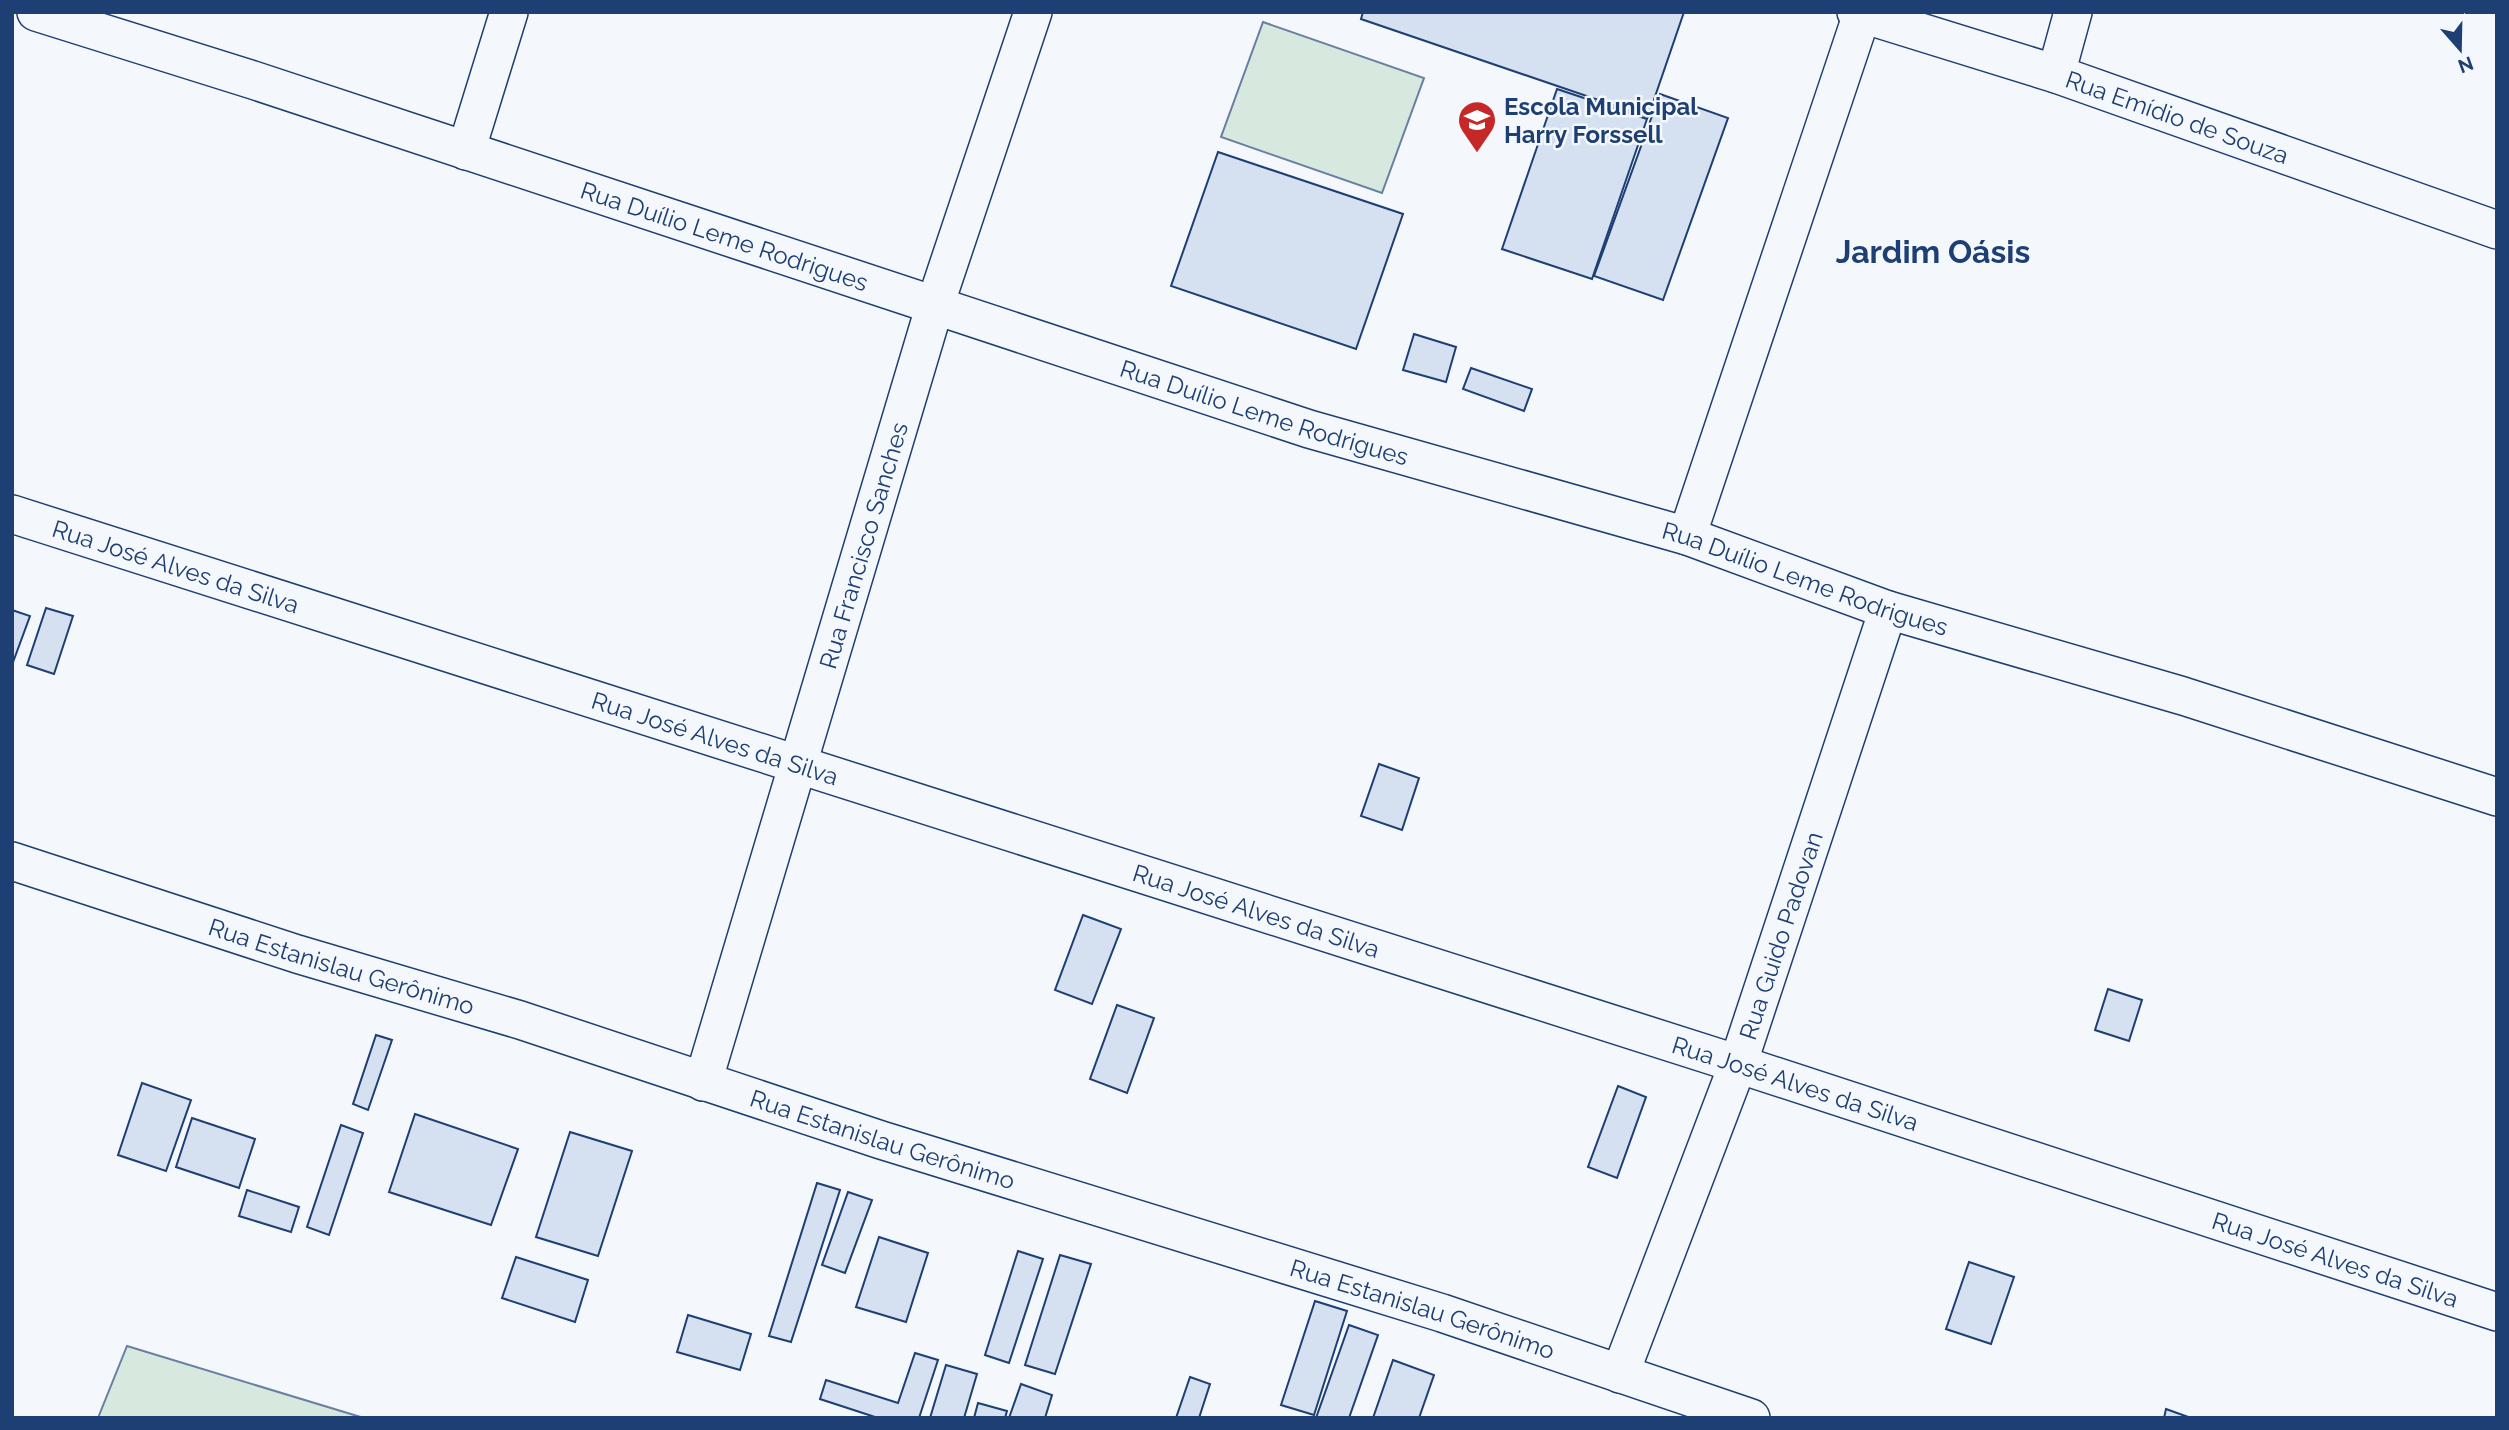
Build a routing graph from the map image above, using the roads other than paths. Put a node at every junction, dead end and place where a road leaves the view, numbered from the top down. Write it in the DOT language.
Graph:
graph roads {
  1 [pos="36,12"];
  2 [pos="509,12"];
  3 [pos="1033,12"];
  4 [pos="2073,12"];
  5 [pos="1859,13"];
  6 [pos="2056,74"];
  7 [pos="466,151"];
  8 [pos="2497,230"];
  9 [pos="935,305"];
  10 [pos="12,513"];
  11 [pos="1687,536"];
  12 [pos="1888,610"];
  13 [pos="796,765"];
  14 [pos="2497,797"];
  15 [pos="12,861"];
  16 [pos="1738,1064"];
  17 [pos="703,1083"];
  18 [pos="2497,1312"];
  19 [pos="1620,1374"];
  20 [pos="1751,1418"];
  1 -- 7 [label="street, Rua Duílio Leme Rodrigues"];
  2 -- 7 [label="street"];
  3 -- 9 [label="street, Rua Francisco Sanches"];
  4 -- 6 [label="street"];
  5 -- 6 [label="street, Rua Emídio de Souza"];
  5 -- 11 [label="street"];
  6 -- 8 [label="street, Rua Emídio de Souza"];
  7 -- 9 [label="street, Rua Duílio Leme Rodrigues"];
  9 -- 11 [label="street, Rua Duílio Leme Rodrigues"];
  9 -- 13 [label="street, Rua Francisco Sanches"];
  10 -- 13 [label="street, Rua José Alves da Silva"];
  11 -- 12 [label="street, Rua Duílio Leme Rodrigues"];
  12 -- 14 [label="street, Rua Duílio Leme Rodrigues"];
  12 -- 16 [label="street, Rua Guido Padovan"];
  13 -- 16 [label="street, Rua José Alves da Silva"];
  13 -- 17 [label="street, Rua Francisco Sanches"];
  15 -- 17 [label="street, Rua Estanislau Gerônimo"];
  16 -- 18 [label="street, Rua José Alves da Silva"];
  16 -- 19 [label="street, Rua Guido Padovan"];
  17 -- 19 [label="street, Rua Estanislau Gerônimo"];
  19 -- 20 [label="street, Rua Estanislau Gerônimo"];
}
